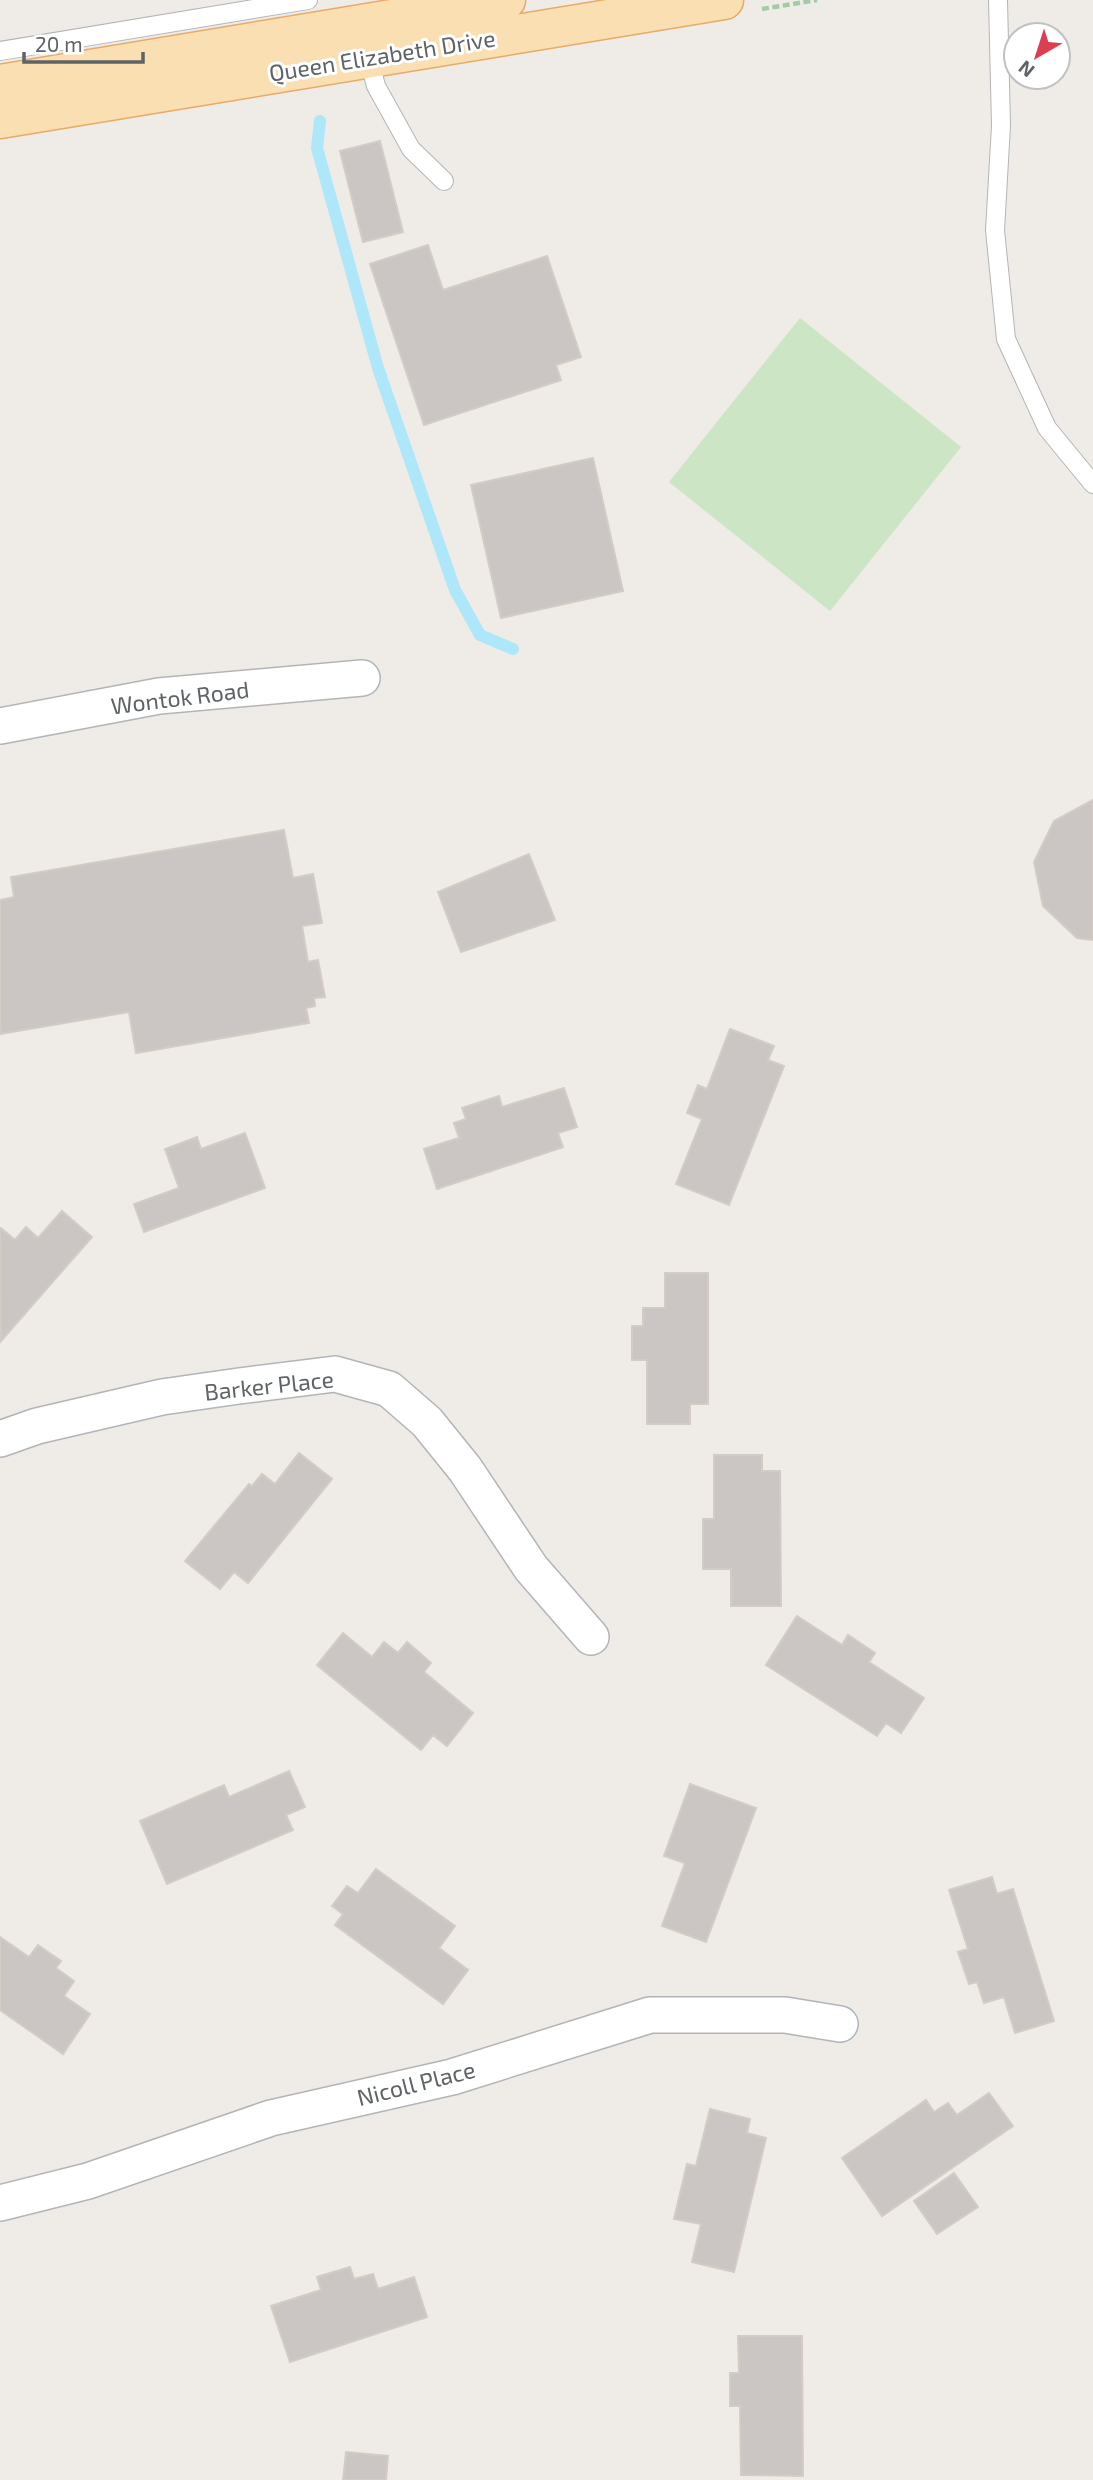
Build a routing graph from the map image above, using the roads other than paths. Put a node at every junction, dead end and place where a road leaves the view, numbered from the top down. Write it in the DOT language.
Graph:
graph roads {
  1 [pos="308,0"];
  2 [pos="506,0"];
  3 [pos="724,0"];
  4 [pos="998,0"];
  5 [pos="366,41"];
  6 [pos="0,51"];
  7 [pos="0,84"];
  8 [pos="0,119"];
  9 [pos="444,181"];
  10 [pos="1093,484"];
  11 [pos="362,678"];
  12 [pos="0,726"];
  13 [pos="0,1439"];
  14 [pos="590,1637"];
  15 [pos="839,2024"];
  16 [pos="0,2203"];
  1 -- 6 [label="lane"];
  2 -- 5 [label="main road, Queen Elizabeth Drive"];
  3 -- 5 [label="main road, Queen Elizabeth Drive"];
  4 -- 10 [label="lane"];
  5 -- 7 [label="main road, Queen Elizabeth Drive"];
  5 -- 8 [label="main road, Queen Elizabeth Drive"];
  5 -- 9 [label="lane"];
  11 -- 12 [label="street, Wontok Road"];
  13 -- 14 [label="street, Barker Place"];
  15 -- 16 [label="street, Nicoll Place"];
}
